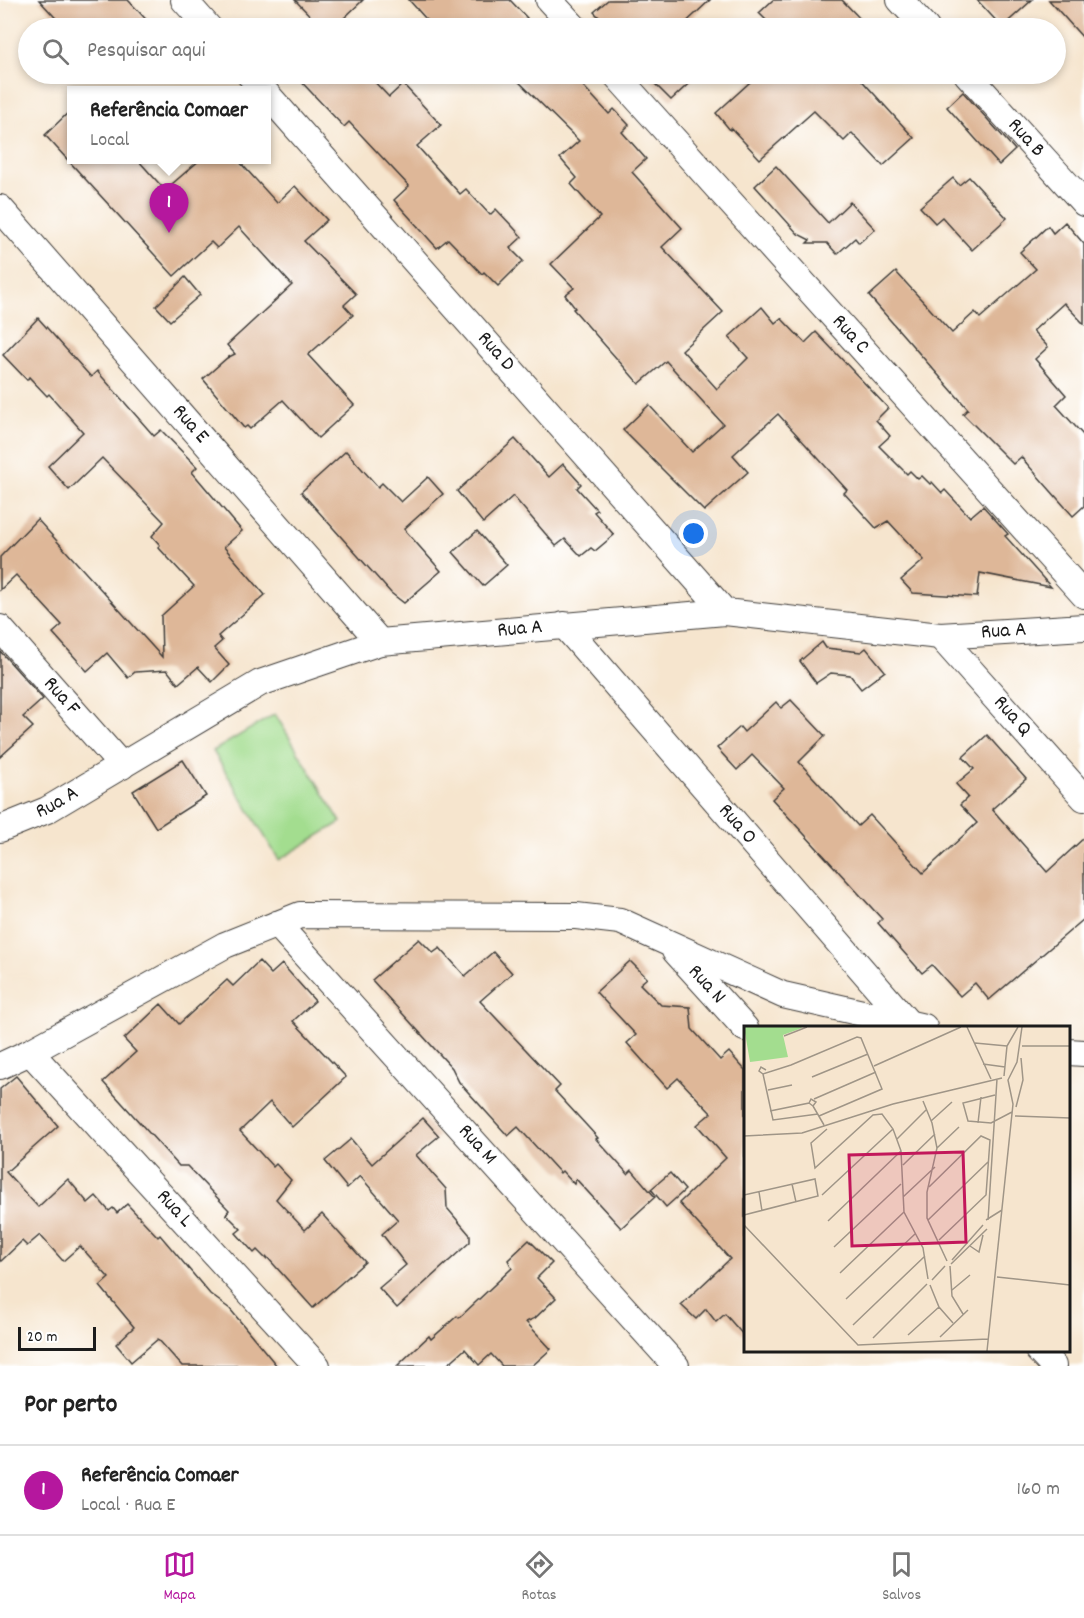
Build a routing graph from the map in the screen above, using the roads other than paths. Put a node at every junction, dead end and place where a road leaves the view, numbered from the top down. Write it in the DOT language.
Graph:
graph roads {
  1 [pos="184,0"];
  2 [pos="549,0"];
  3 [pos="900,0"];
  4 [pos="200,18"];
  5 [pos="566,18"];
  6 [pos="917,18"];
  7 [pos="624,84"];
  8 [pos="976,84"];
  9 [pos="271,99"];
  10 [pos="1084,203"];
  11 [pos="0,208"];
  12 [pos="1084,596"];
  13 [pos="725,612"];
  14 [pos="564,625"];
  15 [pos="1084,627"];
  16 [pos="0,628"];
  17 [pos="940,636"];
  18 [pos="380,642"];
  19 [pos="122,766"];
  20 [pos="1084,798"];
  21 [pos="0,829"];
  22 [pos="277,924"];
  23 [pos="668,944"];
  24 [pos="917,1026"];
  25 [pos="744,1027"];
  26 [pos="30,1052"];
  27 [pos="1069,1052"];
  28 [pos="1084,1053"];
  29 [pos="0,1066"];
  30 [pos="1039,1351"];
  31 [pos="317,1366"];
  32 [pos="676,1366"];
  33 [pos="1053,1366"];
  1 -- 4 [label="street"];
  2 -- 5 [label="street"];
  3 -- 6 [label="street"];
  7 -- 12 [label="street, Rua C"];
  8 -- 10 [label="street, Rua B"];
  9 -- 13 [label="street, Rua D"];
  11 -- 18 [label="street, Rua E"];
  13 -- 14 [label="street, Rua A"];
  13 -- 17 [label="street, Rua A"];
  14 -- 18 [label="street, Rua A"];
  14 -- 24 [label="street, Rua O"];
  15 -- 17 [label="street, Rua A"];
  16 -- 19 [label="street, Rua F"];
  17 -- 20 [label="street, Rua Q"];
  18 -- 19 [label="street, Rua A"];
  19 -- 21 [label="street, Rua A"];
  22 -- 23 [label="street"];
  22 -- 26 [label="street"];
  22 -- 32 [label="street, Rua M"];
  23 -- 24 [label="street"];
  23 -- 25 [label="street, Rua N"];
  26 -- 29 [label="street"];
  26 -- 31 [label="street, Rua L"];
  27 -- 28 [label="street"];
  30 -- 33 [label="street"];
}
